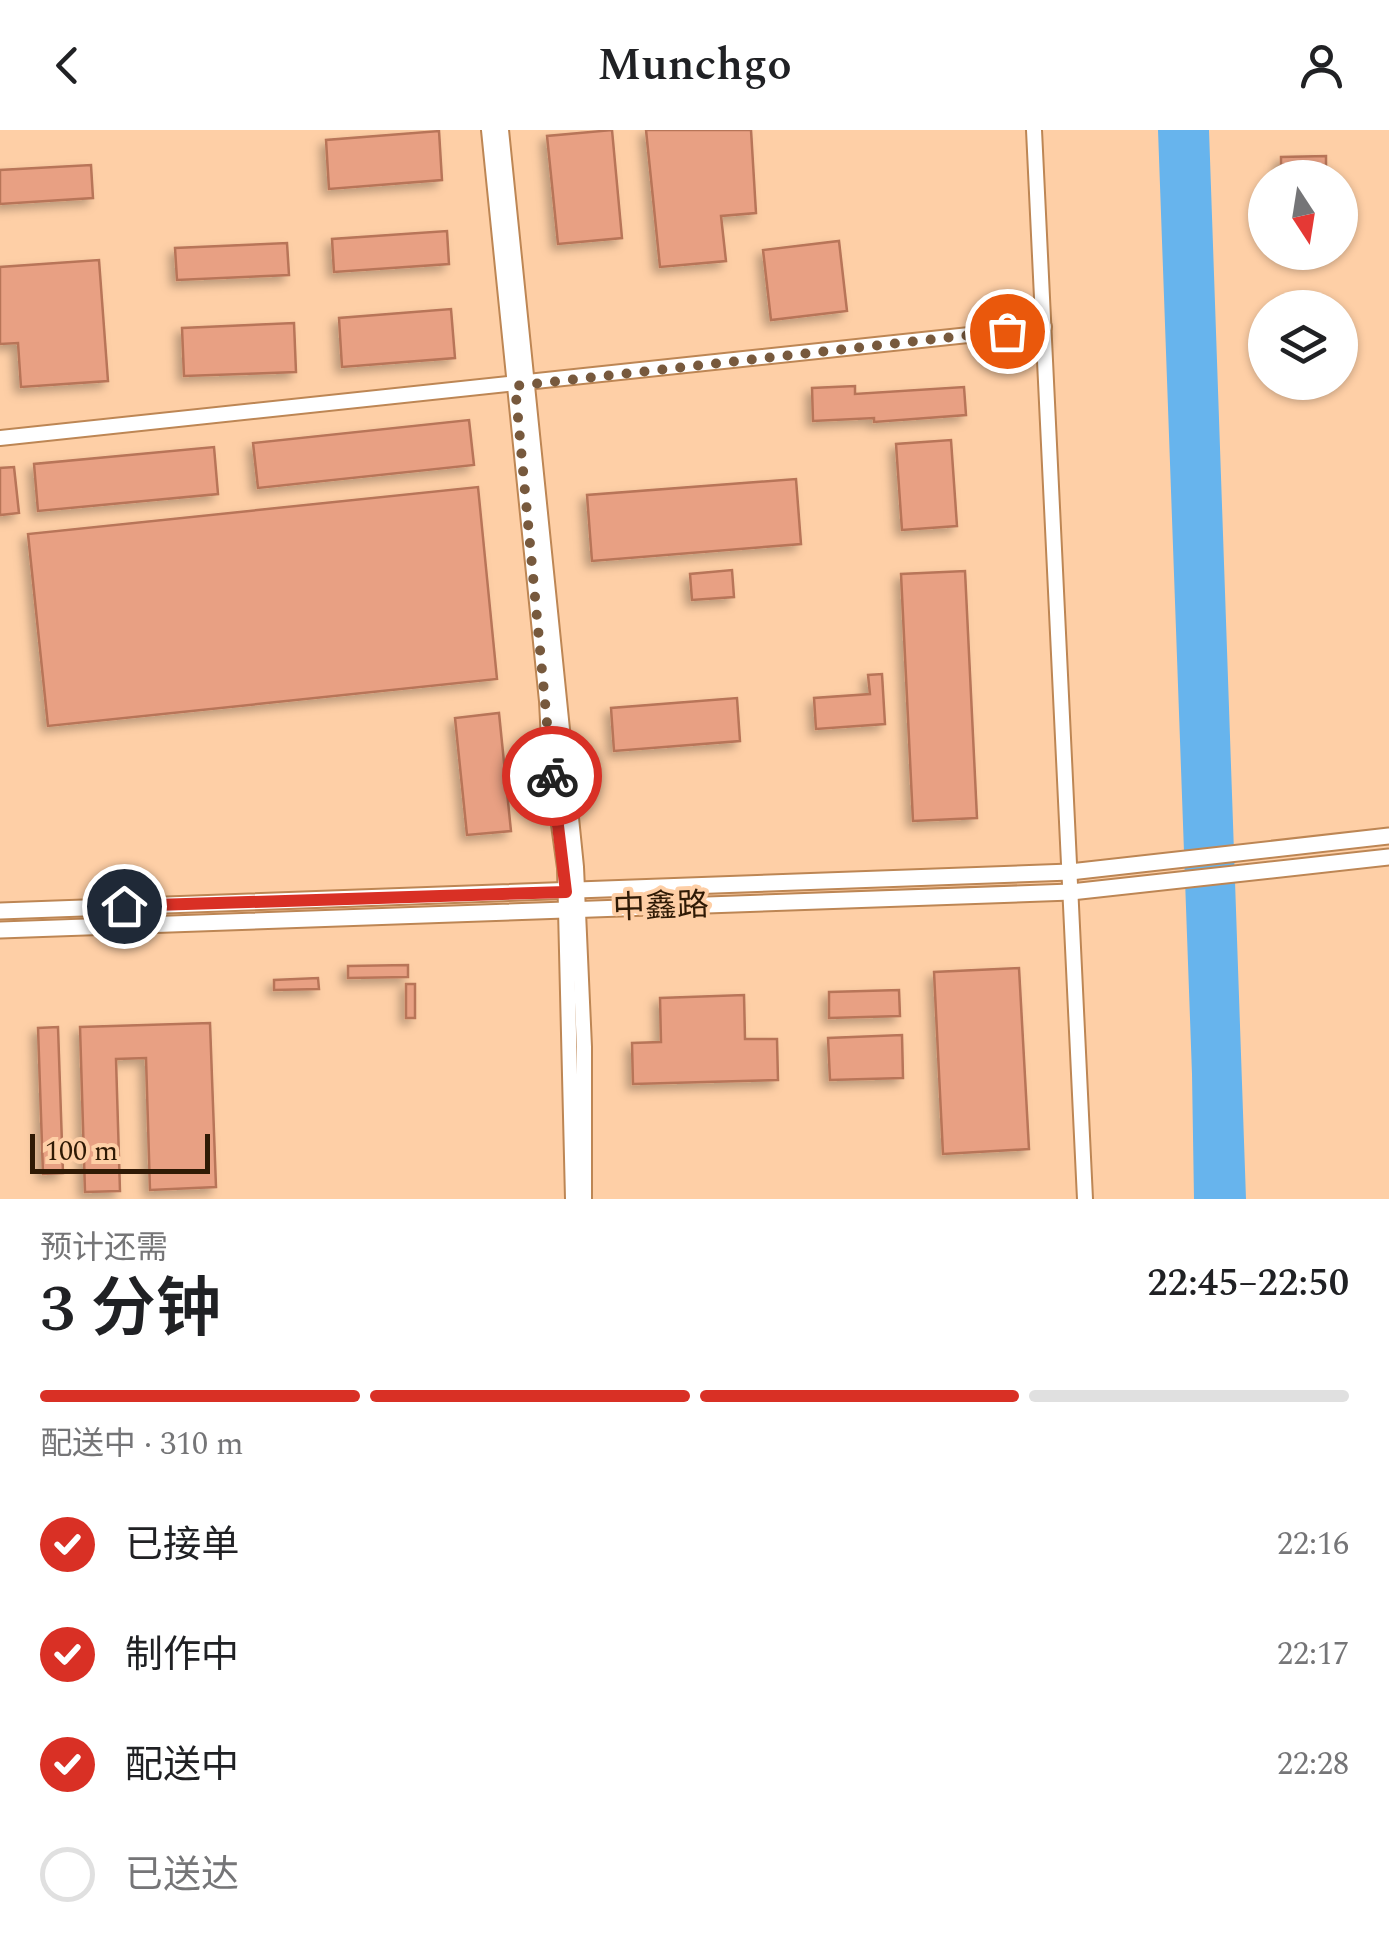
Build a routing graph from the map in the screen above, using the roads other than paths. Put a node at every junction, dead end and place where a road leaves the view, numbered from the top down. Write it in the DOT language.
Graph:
graph roads {
  1 [pos="489,130"];
  2 [pos="501,130"];
  3 [pos="1034,130"];
  4 [pos="1044,327"];
  5 [pos="521,385"];
  6 [pos="0,438"];
  7 [pos="1389,836"];
  8 [pos="1389,857"];
  9 [pos="1070,872"];
  10 [pos="572,891"];
  11 [pos="1071,892"];
  12 [pos="0,911"];
  13 [pos="572,911"];
  14 [pos="0,930"];
  15 [pos="573,1199"];
  16 [pos="584,1199"];
  17 [pos="1085,1199"];
  1 -- 5 [label="street"];
  2 -- 5 [label="street"];
  3 -- 4 [label="street"];
  4 -- 5 [label="street"];
  4 -- 9 [label="street"];
  5 -- 6 [label="street"];
  5 -- 10 [label="street"];
  7 -- 9 [label="main road, 中鑫路"];
  8 -- 11 [label="main road, 中鑫路"];
  9 -- 10 [label="main road, 中鑫路"];
  9 -- 11 [label="street"];
  10 -- 12 [label="main road, 中鑫路"];
  10 -- 13 [label="street"];
  11 -- 13 [label="main road, 中鑫路"];
  11 -- 17 [label="street"];
  13 -- 14 [label="main road, 中鑫路"];
  13 -- 15 [label="street"];
  13 -- 16 [label="street"];
}
